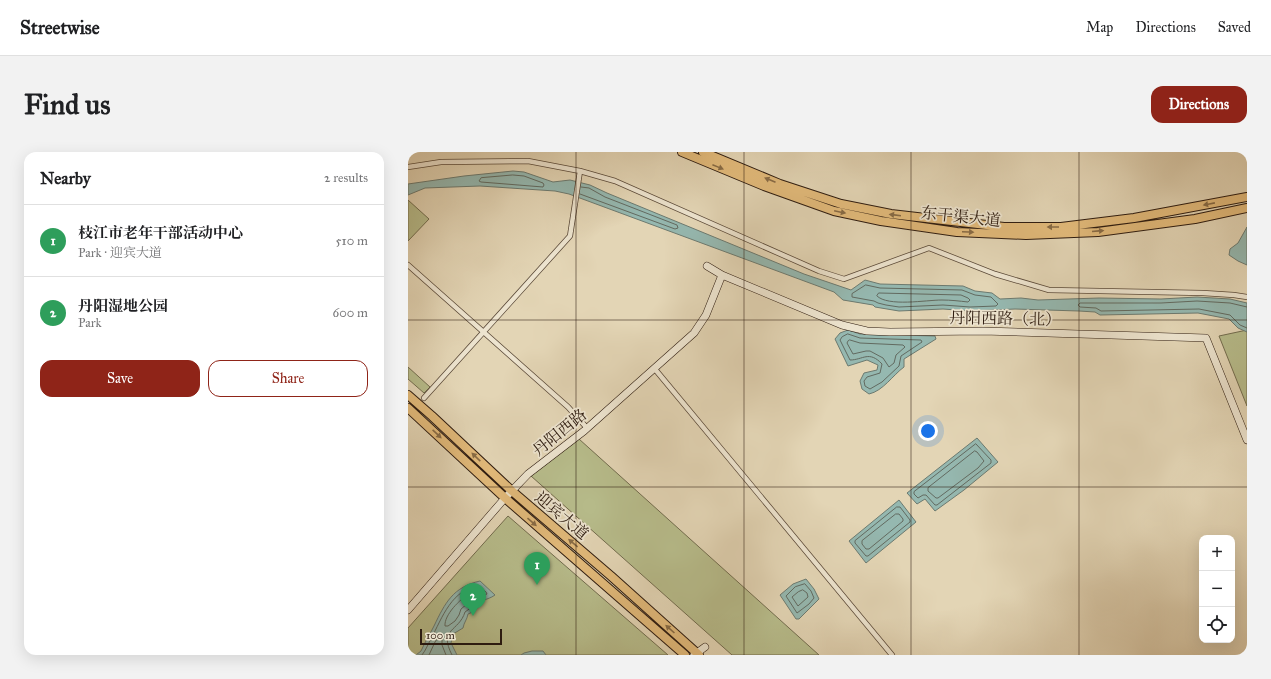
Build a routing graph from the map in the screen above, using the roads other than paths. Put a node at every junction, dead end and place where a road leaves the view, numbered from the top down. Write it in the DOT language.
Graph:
graph roads {
  1 [pos="682,152"];
  2 [pos="703,152"];
  3 [pos="408,167"];
  4 [pos="580,171"];
  5 [pos="1247,197"];
  6 [pos="1247,208"];
  7 [pos="408,265"];
  8 [pos="707,266"];
  9 [pos="722,275"];
  10 [pos="1247,298"];
  11 [pos="483,333"];
  12 [pos="654,368"];
  13 [pos="408,395"];
  14 [pos="424,398"];
  15 [pos="408,408"];
  16 [pos="587,428"];
  17 [pos="1247,440"];
  18 [pos="512,491"];
  19 [pos="505,498"];
  20 [pos="408,610"];
  21 [pos="705,647"];
  22 [pos="697,654"];
  23 [pos="685,655"];
  24 [pos="892,655"];
  1 -- 6 [label="main road, 东干渠大道, one-way"];
  5 -- 2 [label="main road, 东干渠大道, one-way"];
  3 -- 4 [label="street"];
  4 -- 10 [label="street"];
  4 -- 11 [label="street"];
  7 -- 11 [label="street"];
  8 -- 9 [label="street, 丹阳西路（北）"];
  9 -- 12 [label="street, 丹阳西路"];
  9 -- 17 [label="street, 丹阳西路（北）"];
  11 -- 14 [label="street"];
  11 -- 16 [label="street"];
  12 -- 16 [label="street, 丹阳西路"];
  12 -- 24 [label="street"];
  18 -- 13 [label="main road, 迎宾大道, one-way"];
  15 -- 19 [label="main road, 迎宾大道, one-way"];
  16 -- 18 [label="street, 丹阳西路"];
  18 -- 19 [label="street, 丹阳西路"];
  22 -- 18 [label="main road, 迎宾大道, one-way"];
  19 -- 20 [label="street, 丹阳西路"];
  19 -- 23 [label="main road, 迎宾大道, one-way"];
  21 -- 22 [label="street"];
}
